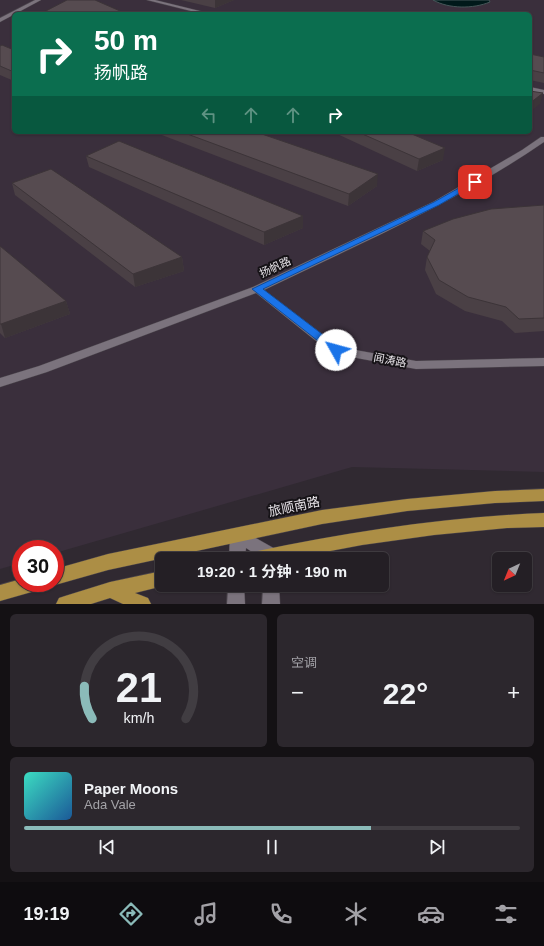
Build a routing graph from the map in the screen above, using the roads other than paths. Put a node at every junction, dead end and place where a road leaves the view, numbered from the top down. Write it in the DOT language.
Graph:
graph roads {
  1 [pos="39,0"];
  2 [pos="149,0"];
  3 [pos="200,12"];
  4 [pos="0,20"];
  5 [pos="532,89"];
  6 [pos="544,92"];
  7 [pos="544,139"];
  8 [pos="257,289"];
  9 [pos="544,362"];
  10 [pos="0,383"];
  11 [pos="544,495"];
  12 [pos="544,520"];
  13 [pos="238,535"];
  14 [pos="237,552"];
  15 [pos="264,552"];
  16 [pos="291,552"];
  17 [pos="64,575"];
  18 [pos="155,580"];
  19 [pos="12,590"];
  20 [pos="110,590"];
  21 [pos="236,592"];
  22 [pos="271,592"];
  23 [pos="0,593"];
  24 [pos="65,604"];
  25 [pos="142,604"];
  26 [pos="236,604"];
  27 [pos="271,604"];
  1 -- 4 [label="street"];
  2 -- 3 [label="street"];
  5 -- 6 [label="street"];
  7 -- 8 [label="street, 扬帆路"];
  8 -- 9 [label="street, 闻涛路"];
  8 -- 10 [label="street, 扬帆路"];
  11 -- 13 [label="highway, 旅顺南路"];
  12 -- 16 [label="highway"];
  13 -- 14 [label="street"];
  13 -- 15 [label="street"];
  13 -- 17 [label="highway, 旅顺南路"];
  18 -- 20 [label="highway"];
  19 -- 23 [label="highway"];
  20 -- 24 [label="highway"];
  20 -- 25 [label="highway"];
  21 -- 26 [label="street"];
  22 -- 27 [label="street"];
}
